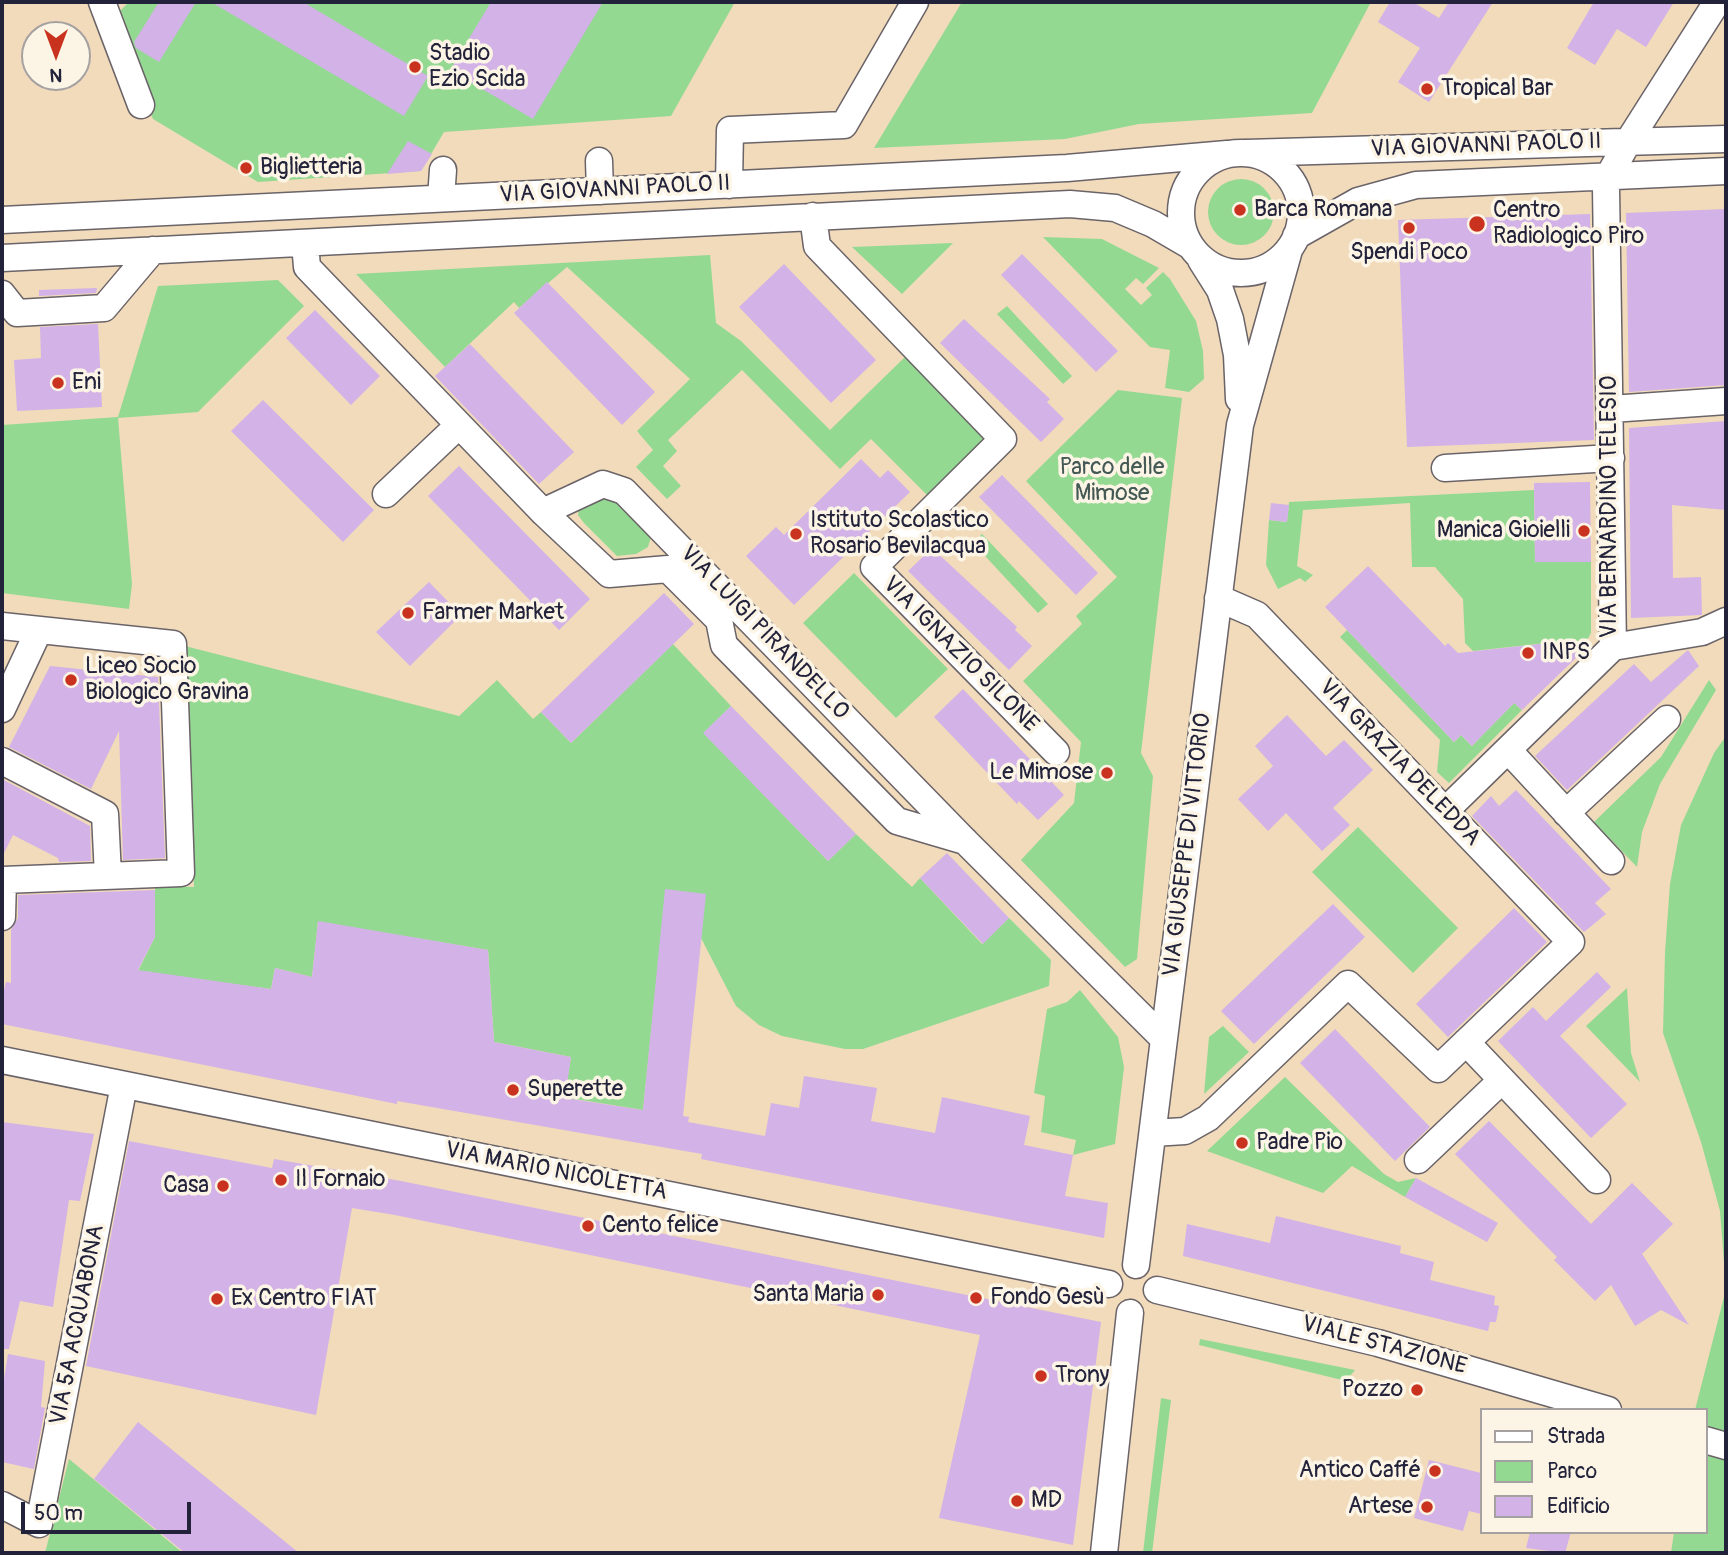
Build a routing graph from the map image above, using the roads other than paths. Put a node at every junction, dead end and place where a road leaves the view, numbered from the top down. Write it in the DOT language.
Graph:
graph roads {
  1 [pos="102,2"];
  2 [pos="915,2"];
  3 [pos="1717,2"];
  4 [pos="141,105"];
  5 [pos="1726,139"];
  6 [pos="1628,142"];
  7 [pos="1236,153"];
  8 [pos="600,161"];
  9 [pos="443,170"];
  10 [pos="1726,171"];
  11 [pos="1608,177"];
  12 [pos="729,185"];
  13 [pos="600,191"];
  14 [pos="441,198"];
  15 [pos="813,216"];
  16 [pos="2,220"];
  17 [pos="305,243"];
  18 [pos="1292,243"];
  19 [pos="153,250"];
  20 [pos="1193,250"];
  21 [pos="2,258"];
  22 [pos="2,294"];
  23 [pos="1726,401"];
  24 [pos="1611,410"];
  25 [pos="459,425"];
  26 [pos="1240,425"];
  27 [pos="1611,458"];
  28 [pos="1445,468"];
  29 [pos="387,494"];
  30 [pos="543,512"];
  31 [pos="1218,598"];
  32 [pos="1726,621"];
  33 [pos="2,626"];
  34 [pos="39,630"];
  35 [pos="1613,647"];
  36 [pos="2,709"];
  37 [pos="1667,719"];
  38 [pos="1508,750"];
  39 [pos="1056,752"];
  40 [pos="2,761"];
  41 [pos="1446,810"];
  42 [pos="1566,813"];
  43 [pos="965,841"];
  44 [pos="1611,861"];
  45 [pos="108,876"];
  46 [pos="2,916"];
  47 [pos="1164,1039"];
  48 [pos="1466,1042"];
  49 [pos="2,1060"];
  50 [pos="1502,1080"];
  51 [pos="124,1085"];
  52 [pos="1153,1133"];
  53 [pos="1418,1160"];
  54 [pos="1597,1180"];
  55 [pos="1136,1265"];
  56 [pos="1110,1284"];
  57 [pos="1157,1290"];
  58 [pos="1130,1313"];
  59 [pos="1601,1408"];
  60 [pos="1707,1441"];
  61 [pos="1726,1446"];
  62 [pos="2,1505"];
  63 [pos="1104,1553"];
  1 -- 4 [label="street"];
  2 -- 12 [label="street"];
  3 -- 6 [label="street"];
  5 -- 6 [label="street, VIA GIOVANNI PAOLO II"];
  6 -- 7 [label="street, VIA GIOVANNI PAOLO II"];
  6 -- 11 [label="street"];
  7 -- 12 [label="street, VIA GIOVANNI PAOLO II"];
  7 -- 18 [label="street"];
  7 -- 20 [label="street"];
  8 -- 13 [label="street"];
  9 -- 14 [label="street"];
  10 -- 11 [label="street, VIA GIOVANNI PAOLO II"];
  11 -- 18 [label="street, VIA GIOVANNI PAOLO II"];
  11 -- 24 [label="street, VIA BERNARDINO TELESIO"];
  12 -- 13 [label="street, VIA GIOVANNI PAOLO II"];
  13 -- 14 [label="street, VIA GIOVANNI PAOLO II"];
  14 -- 16 [label="street, VIA GIOVANNI PAOLO II"];
  15 -- 17 [label="street, VIA GIOVANNI PAOLO II"];
  15 -- 20 [label="street, VIA GIOVANNI PAOLO II"];
  15 -- 39 [label="street, VIA IGNAZIO SILONE"];
  17 -- 19 [label="street, VIA GIOVANNI PAOLO II"];
  17 -- 25 [label="street, VIA LUIGI PIRANDELLO"];
  18 -- 20 [label="street"];
  18 -- 26 [label="street"];
  19 -- 21 [label="street, VIA GIOVANNI PAOLO II"];
  19 -- 22 [label="street"];
  20 -- 26 [label="street"];
  23 -- 24 [label="street"];
  24 -- 27 [label="street, VIA BERNARDINO TELESIO"];
  25 -- 29 [label="street"];
  25 -- 30 [label="street, VIA LUIGI PIRANDELLO"];
  26 -- 31 [label="street, VIA GIUSEPPE DI VITTORIO"];
  27 -- 28 [label="street"];
  27 -- 35 [label="street, VIA BERNARDINO TELESIO"];
  30 -- 43 [label="street, VIA LUIGI PIRANDELLO"];
  30 -- 43 [label="street, VIA LUIGI PIRANDELLO"];
  31 -- 41 [label="street, VIA GRAZIA DELEDDA"];
  31 -- 47 [label="street, VIA GIUSEPPE DI VITTORIO"];
  32 -- 35 [label="street"];
  33 -- 34 [label="street"];
  34 -- 36 [label="street"];
  34 -- 45 [label="street"];
  35 -- 38 [label="street, VIA BERNARDINO TELESIO"];
  37 -- 42 [label="street"];
  38 -- 41 [label="street, VIA BERNARDINO TELESIO"];
  38 -- 42 [label="street"];
  40 -- 45 [label="street"];
  41 -- 48 [label="street, VIA GRAZIA DELEDDA"];
  42 -- 44 [label="street"];
  43 -- 47 [label="street, VIA LUIGI PIRANDELLO"];
  45 -- 46 [label="street"];
  47 -- 52 [label="street, VIA GIUSEPPE DI VITTORIO"];
  48 -- 50 [label="street"];
  48 -- 52 [label="street"];
  49 -- 51 [label="street, VIA MARIO NICOLETTA"];
  50 -- 53 [label="street"];
  50 -- 54 [label="street"];
  51 -- 56 [label="street, VIA MARIO NICOLETTA"];
  51 -- 62 [label="street, VIA 5A ACQUABONA"];
  52 -- 55 [label="street, VIA GIUSEPPE DI VITTORIO"];
  55 -- 56 [label="street"];
  55 -- 57 [label="street"];
  56 -- 58 [label="street"];
  57 -- 58 [label="street"];
  57 -- 59 [label="street, VIALE STAZIONE"];
  58 -- 63 [label="street"];
  60 -- 61 [label="street"];
}
